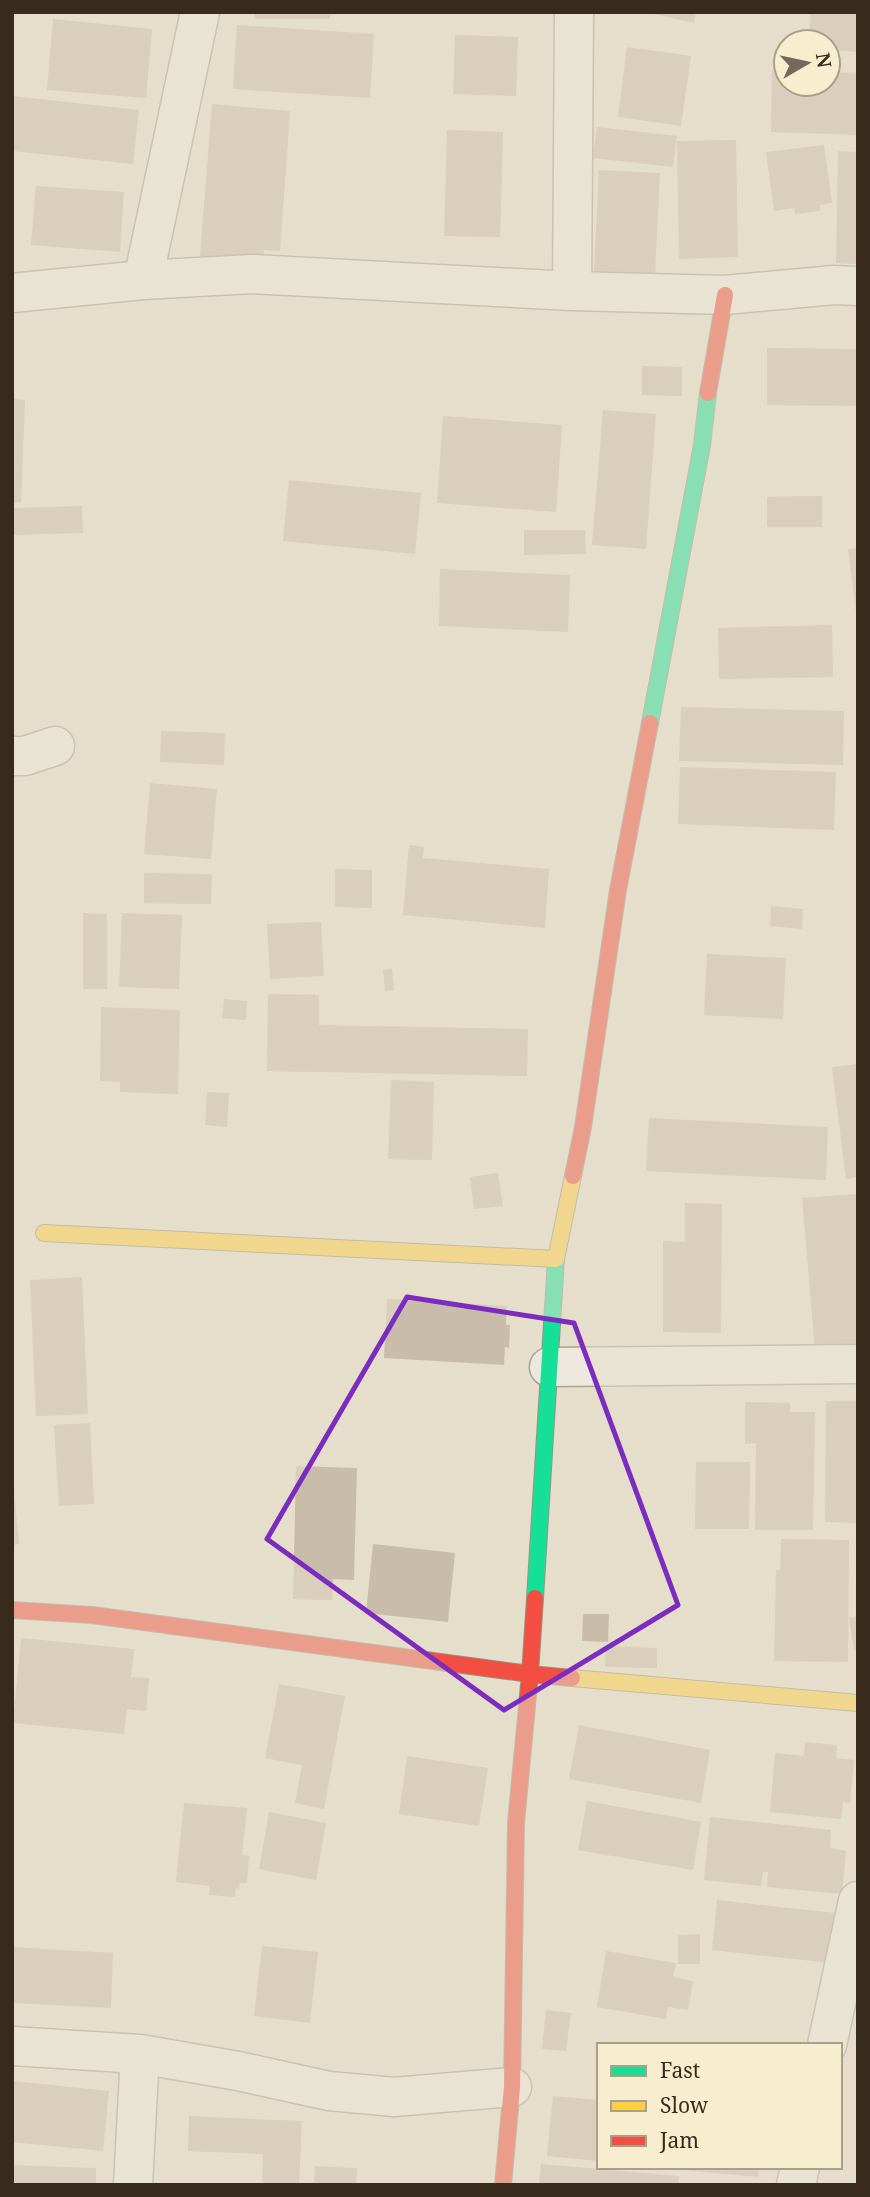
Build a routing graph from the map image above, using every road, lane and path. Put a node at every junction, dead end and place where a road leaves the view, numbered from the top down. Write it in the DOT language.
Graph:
graph roads {
  1 [pos="200,12"];
  2 [pos="574,12"];
  3 [pos="143,280"];
  4 [pos="858,286"];
  5 [pos="572,291"];
  6 [pos="12,293"];
  7 [pos="725,295"];
  8 [pos="55,746"];
  9 [pos="12,756"];
  10 [pos="44,1233"];
  11 [pos="556,1259"];
  12 [pos="858,1364"];
  13 [pos="549,1367"];
  14 [pos="12,1610"];
  15 [pos="530,1674"];
  16 [pos="858,1703"];
  17 [pos="858,1901"];
  18 [pos="827,2043"];
  19 [pos="12,2046"];
  20 [pos="140,2054"];
  21 [pos="512,2087"];
  22 [pos="132,2185"];
  23 [pos="503,2185"];
  1 -- 3 [label="street"];
  2 -- 5 [label="street"];
  3 -- 5 [label="street"];
  3 -- 6 [label="street"];
  4 -- 7 [label="street"];
  5 -- 7 [label="street"];
  7 -- 11 [label="street"];
  8 -- 9 [label="street"];
  10 -- 11 [label="street"];
  11 -- 13 [label="street"];
  12 -- 13 [label="street"];
  13 -- 15 [label="street"];
  14 -- 15 [label="street"];
  15 -- 16 [label="street"];
  15 -- 21 [label="street"];
  17 -- 18 [label="street"];
  19 -- 20 [label="street"];
  20 -- 21 [label="street"];
  20 -- 22 [label="street"];
  21 -- 23 [label="street"];
}
